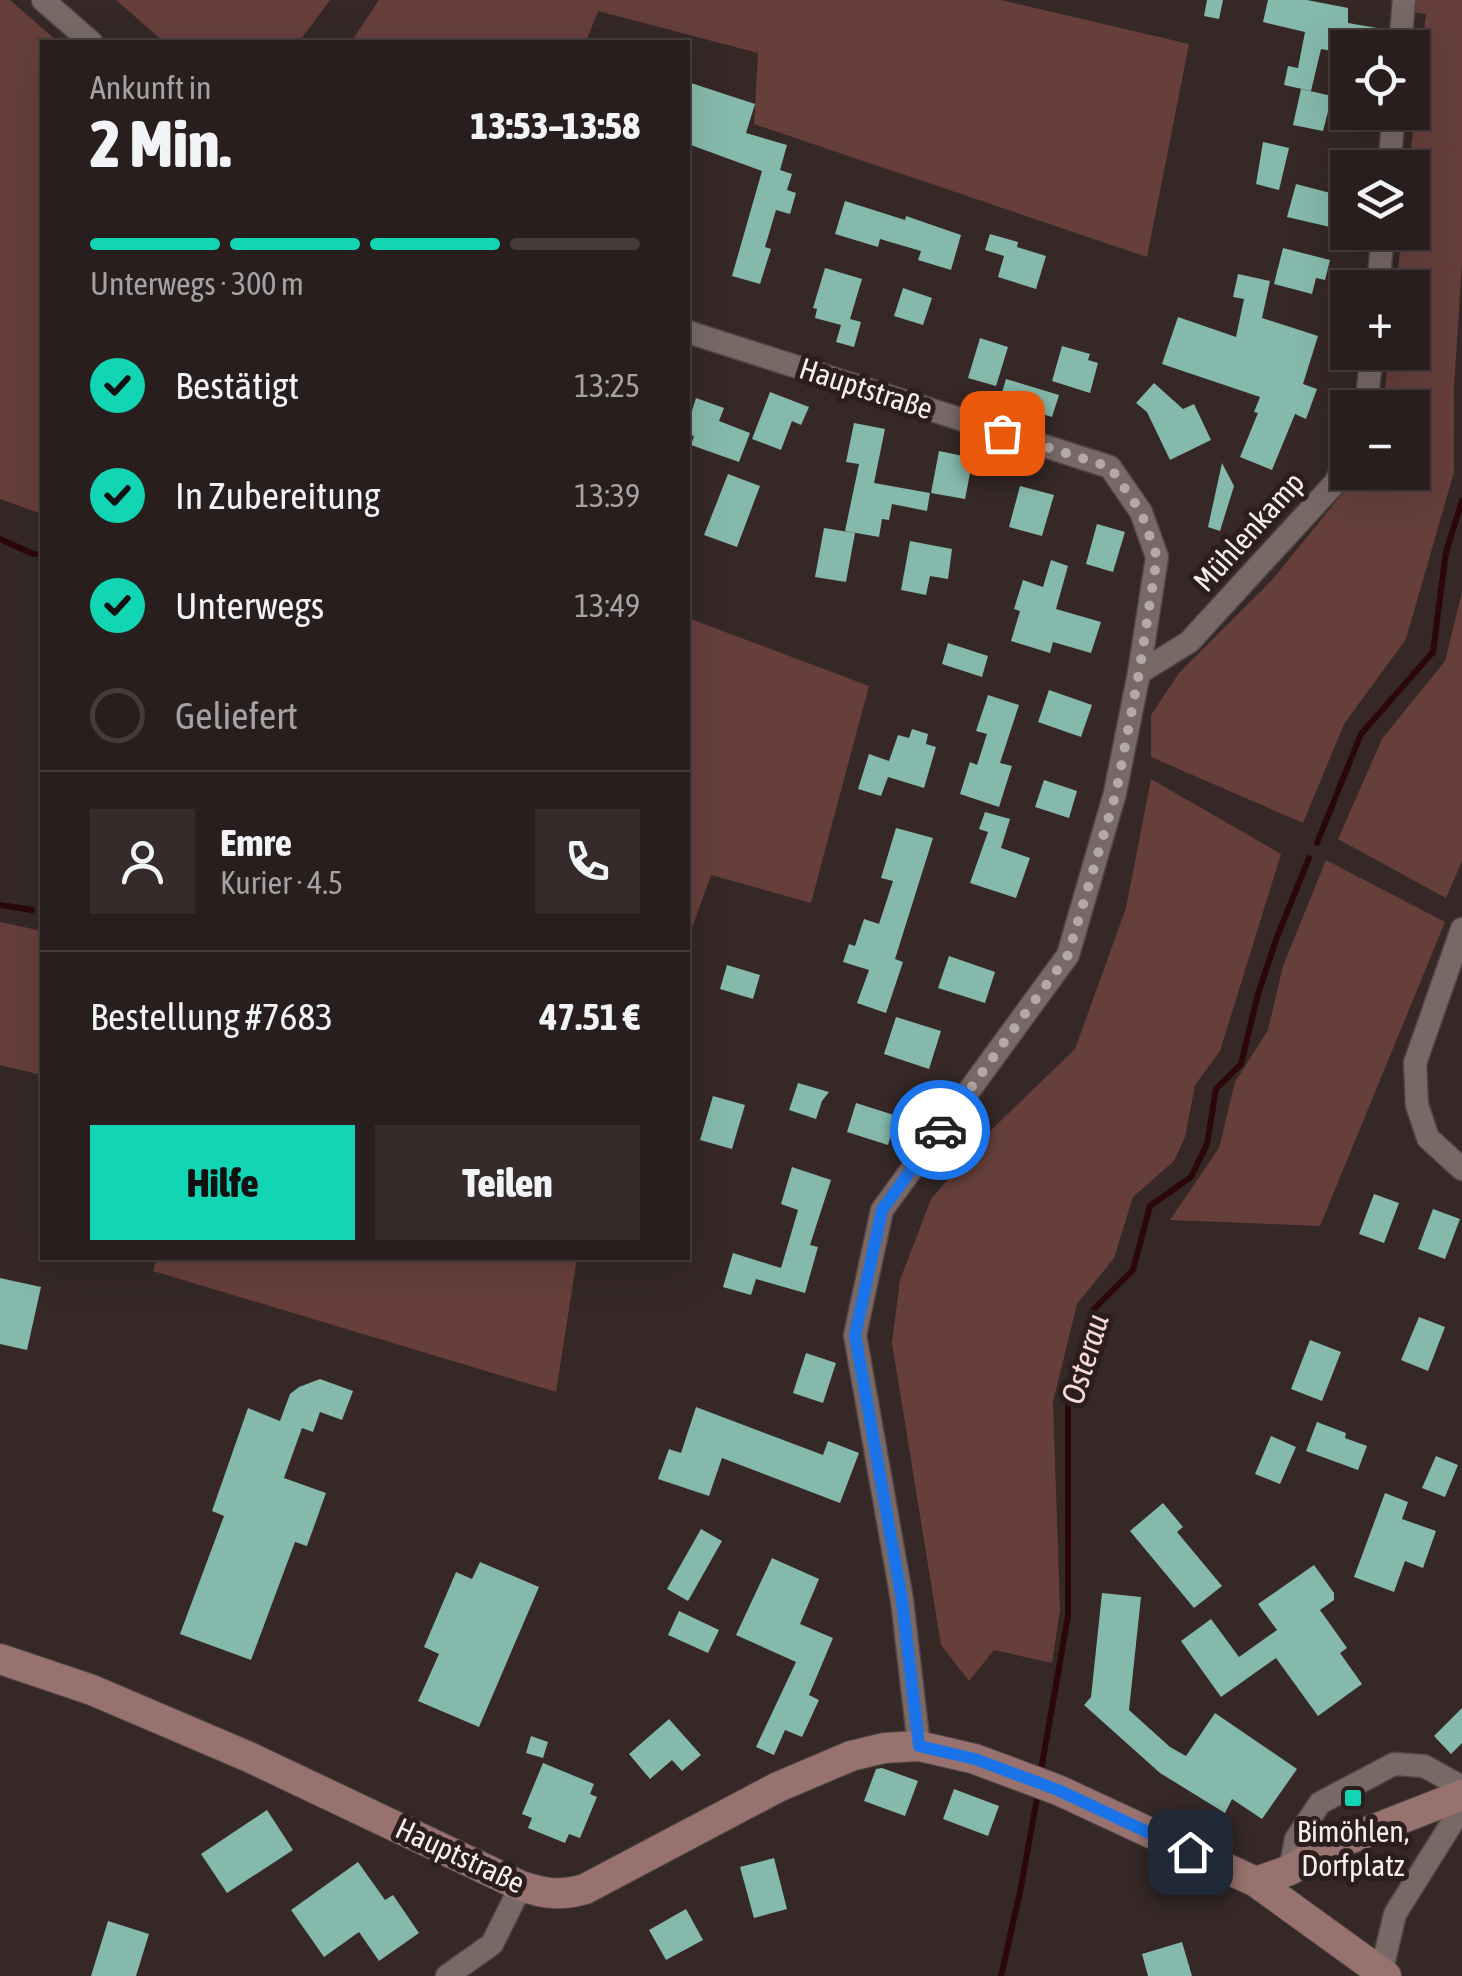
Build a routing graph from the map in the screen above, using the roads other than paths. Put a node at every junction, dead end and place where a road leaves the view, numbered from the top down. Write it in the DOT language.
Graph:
graph roads {
  1 [pos="43,0"];
  2 [pos="1404,0"];
  3 [pos="1402,30"];
  4 [pos="88,40"];
  5 [pos="690,333"];
  6 [pos="1330,487"];
  7 [pos="1139,673"];
  8 [pos="1462,929"];
  9 [pos="1462,1170"];
  10 [pos="0,1659"];
  11 [pos="919,1746"];
  12 [pos="1462,1787"];
  13 [pos="1462,1795"];
  14 [pos="1462,1807"];
  15 [pos="1290,1870"];
  16 [pos="1256,1882"];
  17 [pos="522,1886"];
  18 [pos="1383,1974"];
  19 [pos="446,1976"];
  1 -- 4 [label="street"];
  2 -- 3 [label="street"];
  5 -- 7 [label="street, Hauptstraße"];
  6 -- 7 [label="street, Mühlenkamp"];
  7 -- 11 [label="street, Hauptstraße"];
  8 -- 9 [label="street"];
  10 -- 17 [label="street, Hauptstraße"];
  11 -- 16 [label="street, Hauptstraße"];
  11 -- 17 [label="street, Hauptstraße"];
  12 -- 15 [label="street"];
  13 -- 15 [label="street"];
  14 -- 18 [label="street"];
  15 -- 16 [label="street"];
  16 -- 18 [label="street, Hauptstraße"];
  17 -- 19 [label="street"];
}
